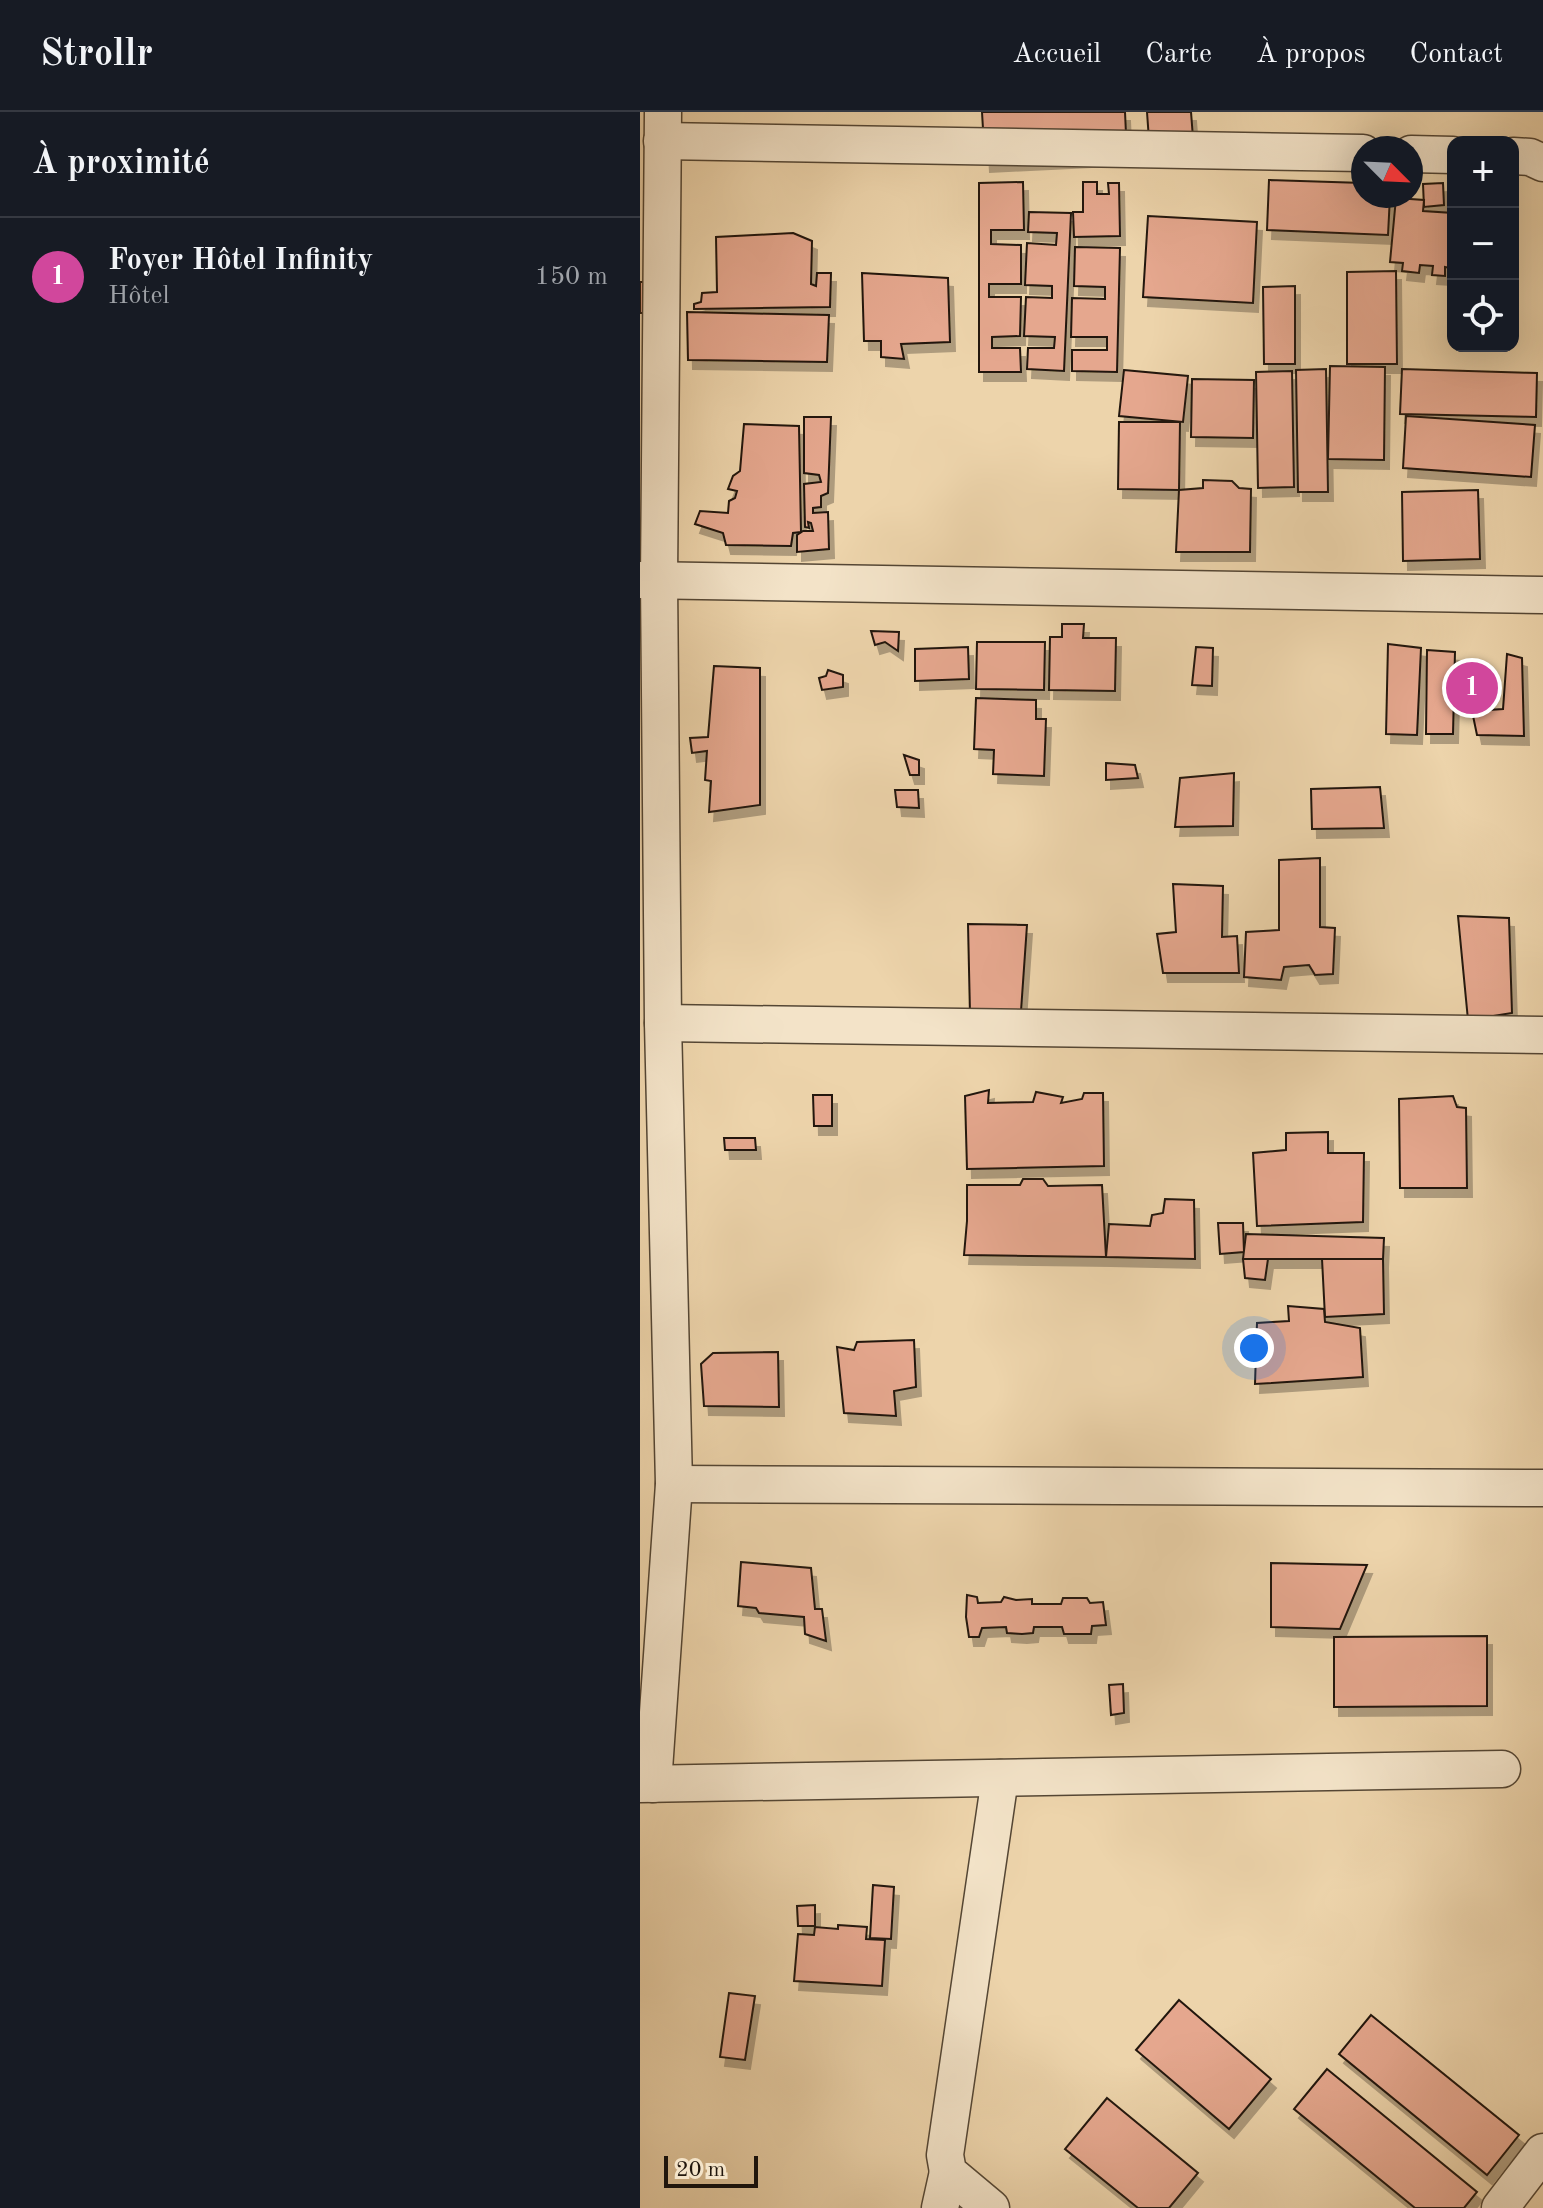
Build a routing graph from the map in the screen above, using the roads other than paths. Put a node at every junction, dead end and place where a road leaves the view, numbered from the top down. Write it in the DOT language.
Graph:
graph roads {
  1 [pos="662,127"];
  2 [pos="1351,153"];
  3 [pos="1423,154"];
  4 [pos="1447,155"];
  5 [pos="1519,156"];
  6 [pos="1543,163"];
  7 [pos="650,580"];
  8 [pos="1543,595"];
  9 [pos="663,1023"];
  10 [pos="1543,1035"];
  11 [pos="674,1484"];
  12 [pos="1543,1488"];
  13 [pos="1502,1769"];
  14 [pos="1000,1778"];
  15 [pos="647,1784"];
  16 [pos="1543,2152"];
  17 [pos="948,2172"];
  18 [pos="940,2208"];
  19 [pos="991,2208"];
  20 [pos="1500,2208"];
  1 -- 2 [label="street"];
  1 -- 7 [label="street"];
  3 -- 4 [label="street"];
  5 -- 6 [label="street"];
  7 -- 8 [label="street"];
  7 -- 9 [label="street"];
  9 -- 10 [label="street"];
  9 -- 11 [label="street"];
  11 -- 12 [label="street"];
  11 -- 15 [label="street"];
  13 -- 14 [label="street"];
  14 -- 15 [label="street"];
  14 -- 17 [label="street"];
  16 -- 20 [label="street"];
  17 -- 18 [label="street"];
  17 -- 19 [label="street"];
}
